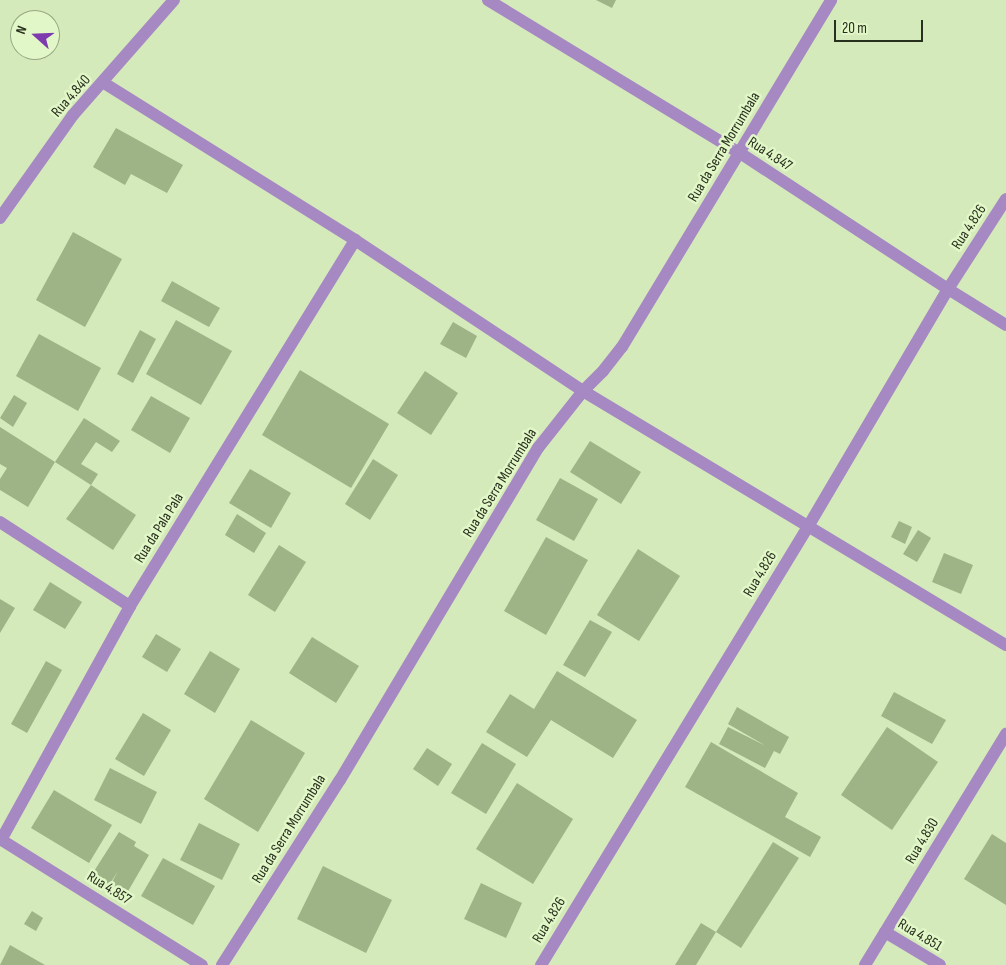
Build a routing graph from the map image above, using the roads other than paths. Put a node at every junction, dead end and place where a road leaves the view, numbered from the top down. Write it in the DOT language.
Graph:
graph roads {
  1 [pos="174,0"];
  2 [pos="488,0"];
  3 [pos="831,0"];
  4 [pos="104,83"];
  5 [pos="740,153"];
  6 [pos="1006,199"];
  7 [pos="0,218"];
  8 [pos="355,240"];
  9 [pos="948,289"];
  10 [pos="1006,324"];
  11 [pos="583,391"];
  12 [pos="0,522"];
  13 [pos="809,525"];
  14 [pos="130,606"];
  15 [pos="1006,645"];
  16 [pos="1006,734"];
  17 [pos="0,839"];
  18 [pos="885,932"];
  19 [pos="202,965"];
  20 [pos="222,965"];
  21 [pos="541,965"];
  22 [pos="865,965"];
  23 [pos="940,965"];
  1 -- 4 [label="street, Rua 4.840"];
  2 -- 5 [label="street, Rua 4.847"];
  3 -- 5 [label="street, Rua da Serra Morrumbala"];
  4 -- 7 [label="street, Rua 4.840"];
  4 -- 8 [label="street"];
  5 -- 9 [label="street, Rua 4.847"];
  5 -- 11 [label="street, Rua da Serra Morrumbala"];
  6 -- 9 [label="street, Rua 4.826"];
  8 -- 11 [label="street"];
  8 -- 14 [label="street, Rua da Pala Pala"];
  9 -- 10 [label="street, Rua 4.847"];
  9 -- 13 [label="street, Rua 4.826"];
  11 -- 13 [label="street"];
  11 -- 20 [label="street, Rua da Serra Morrumbala"];
  12 -- 14 [label="street"];
  13 -- 15 [label="street"];
  13 -- 21 [label="street, Rua 4.826"];
  14 -- 17 [label="street, Rua da Pala Pala"];
  16 -- 18 [label="street, Rua 4.830"];
  17 -- 19 [label="street, Rua 4.857"];
  18 -- 22 [label="street, Rua 4.830"];
  18 -- 23 [label="street, Rua 4.851"];
}
